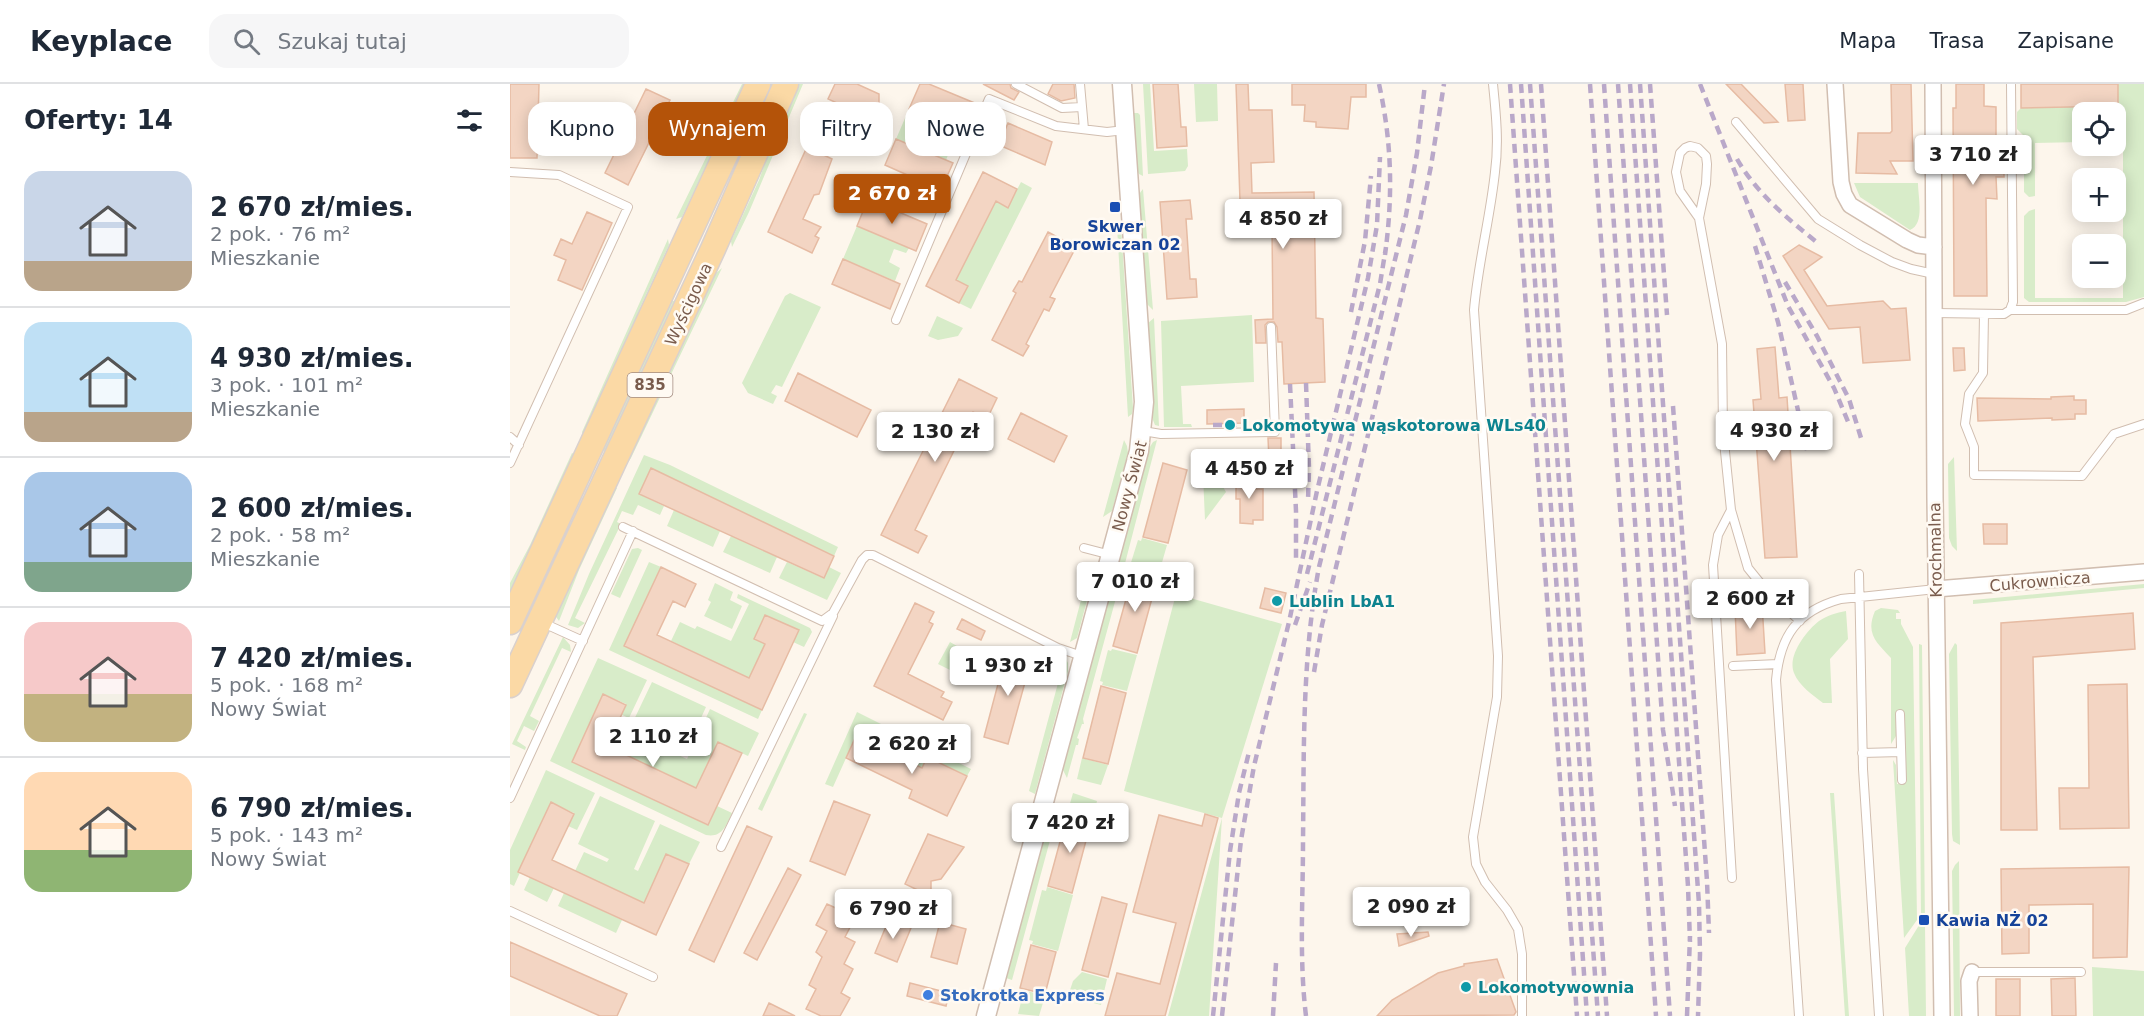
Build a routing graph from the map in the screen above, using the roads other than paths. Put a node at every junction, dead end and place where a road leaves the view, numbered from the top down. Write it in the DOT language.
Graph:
graph roads {
  1 [pos="758,84"];
  2 [pos="786,84"];
  3 [pos="1016,84"];
  4 [pos="1080,84"];
  5 [pos="1122,84"];
  6 [pos="1493,84"];
  7 [pos="1835,84"];
  8 [pos="1933,84"];
  9 [pos="2011,84"];
  10 [pos="1082,107"];
  11 [pos="1736,122"];
  12 [pos="1084,129"];
  13 [pos="1125,130"];
  14 [pos="510,172"];
  15 [pos="1699,218"];
  16 [pos="1934,247"];
  17 [pos="1935,274"];
  18 [pos="2144,303"];
  19 [pos="2010,310"];
  20 [pos="1935,313"];
  21 [pos="1984,314"];
  22 [pos="896,320"];
  23 [pos="1271,327"];
  24 [pos="2144,424"];
  25 [pos="1143,431"];
  26 [pos="510,437"];
  27 [pos="519,445"];
  28 [pos="510,463"];
  29 [pos="1731,510"];
  30 [pos="623,526"];
  31 [pos="633,531"];
  32 [pos="1084,548"];
  33 [pos="1111,555"];
  34 [pos="2144,572"];
  35 [pos="1859,574"];
  36 [pos="1936,588"];
  37 [pos="1859,597"];
  38 [pos="836,609"];
  39 [pos="522,615"];
  40 [pos="1800,621"];
  41 [pos="583,641"];
  42 [pos="1084,656"];
  43 [pos="1778,664"];
  44 [pos="1733,666"];
  45 [pos="510,685"];
  46 [pos="1900,714"];
  47 [pos="1901,752"];
  48 [pos="1862,753"];
  49 [pos="1902,780"];
  50 [pos="510,798"];
  51 [pos="721,847"];
  52 [pos="1732,878"];
  53 [pos="510,911"];
  54 [pos="1972,972"];
  55 [pos="2081,972"];
  56 [pos="653,977"];
  57 [pos="986,1016"];
  58 [pos="1522,1016"];
  59 [pos="1799,1016"];
  60 [pos="1879,1016"];
  61 [pos="1942,1016"];
  62 [pos="1970,1016"];
  1 -- 39 [label="main road, Wyścigowa / 835"];
  2 -- 39 [label="main road, Wyścigowa / 835"];
  3 -- 10 [label="lane"];
  4 -- 10 [label="lane"];
  5 -- 13 [label="street, Nowy Świat"];
  6 -- 58 [label="lane"];
  7 -- 16 [label="street"];
  8 -- 16 [label="street, Krochmalna"];
  9 -- 19 [label="lane"];
  10 -- 12 [label="lane"];
  11 -- 17 [label="lane"];
  12 -- 13 [label="lane"];
  12 -- 22 [label="lane"];
  13 -- 25 [label="street, Nowy Świat"];
  14 -- 27 [label="lane"];
  15 -- 15 [label="lane"];
  15 -- 29 [label="lane"];
  16 -- 17 [label="street, Krochmalna"];
  17 -- 20 [label="street, Krochmalna"];
  18 -- 19 [label="lane"];
  19 -- 21 [label="lane"];
  20 -- 21 [label="lane"];
  20 -- 36 [label="street, Krochmalna"];
  21 -- 24 [label="lane"];
  23 -- 25 [label="lane"];
  25 -- 33 [label="street, Nowy Świat"];
  26 -- 27 [label="lane"];
  27 -- 28 [label="lane"];
  29 -- 40 [label="lane"];
  29 -- 52 [label="lane"];
  30 -- 31 [label="lane"];
  31 -- 38 [label="lane"];
  31 -- 41 [label="lane"];
  32 -- 33 [label="lane"];
  33 -- 42 [label="street, Nowy Świat"];
  34 -- 36 [label="street, Cukrownicza"];
  35 -- 37 [label="lane"];
  36 -- 37 [label="lane"];
  36 -- 61 [label="street, Krochmalna"];
  37 -- 40 [label="lane"];
  37 -- 48 [label="lane"];
  38 -- 42 [label="lane"];
  38 -- 51 [label="lane"];
  39 -- 41 [label="lane"];
  39 -- 45 [label="main road, Wyścigowa / 835"];
  40 -- 43 [label="lane"];
  41 -- 50 [label="lane"];
  42 -- 57 [label="street, Nowy Świat"];
  43 -- 44 [label="lane"];
  43 -- 59 [label="lane"];
  46 -- 47 [label="lane"];
  47 -- 48 [label="lane"];
  47 -- 49 [label="lane"];
  48 -- 60 [label="lane"];
  53 -- 56 [label="lane"];
  54 -- 55 [label="lane"];
  54 -- 62 [label="street"];
}
